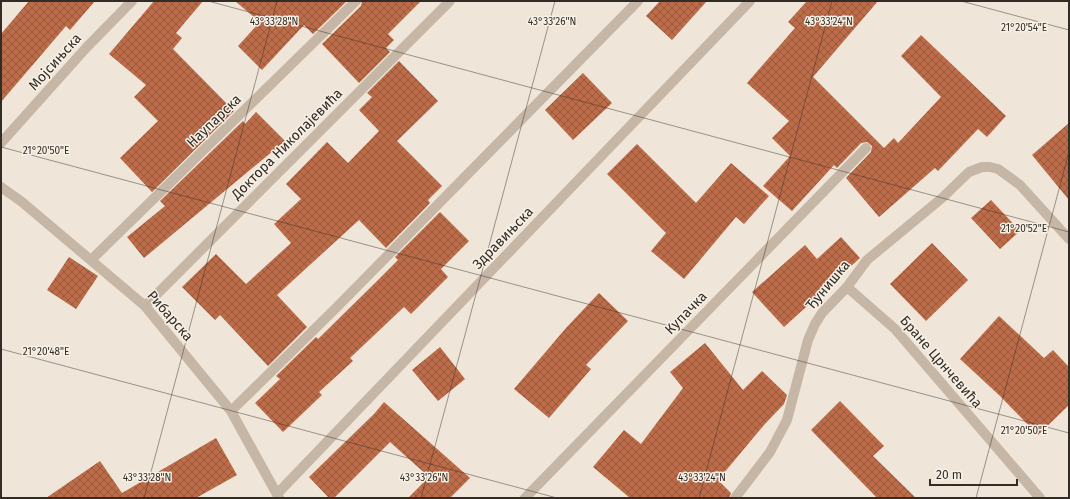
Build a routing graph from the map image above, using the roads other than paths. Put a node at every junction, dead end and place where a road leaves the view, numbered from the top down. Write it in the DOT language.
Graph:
graph roads {
  1 [pos="132,1"];
  2 [pos="356,1"];
  3 [pos="450,1"];
  4 [pos="638,1"];
  5 [pos="750,1"];
  6 [pos="1,143"];
  7 [pos="866,148"];
  8 [pos="1,187"];
  9 [pos="1069,239"];
  10 [pos="91,260"];
  11 [pos="847,287"];
  12 [pos="145,306"];
  13 [pos="231,411"];
  14 [pos="278,496"];
  15 [pos="525,498"];
  16 [pos="735,498"];
  17 [pos="1040,498"];
  1 -- 6 [label="street, Мојсињска"];
  2 -- 10 [label="street, Наупарска"];
  3 -- 12 [label="street, Доктора Николајевића"];
  4 -- 13 [label="street"];
  5 -- 14 [label="street, Здравињска"];
  7 -- 15 [label="street, Купачка"];
  8 -- 10 [label="street, Рибарска"];
  9 -- 11 [label="street, Ђунишка"];
  10 -- 12 [label="street, Рибарска"];
  11 -- 16 [label="street, Ђунишка"];
  11 -- 17 [label="street, Бране Црнчевића"];
  12 -- 13 [label="street, Рибарска"];
  13 -- 14 [label="street, Рибарска"];
}
